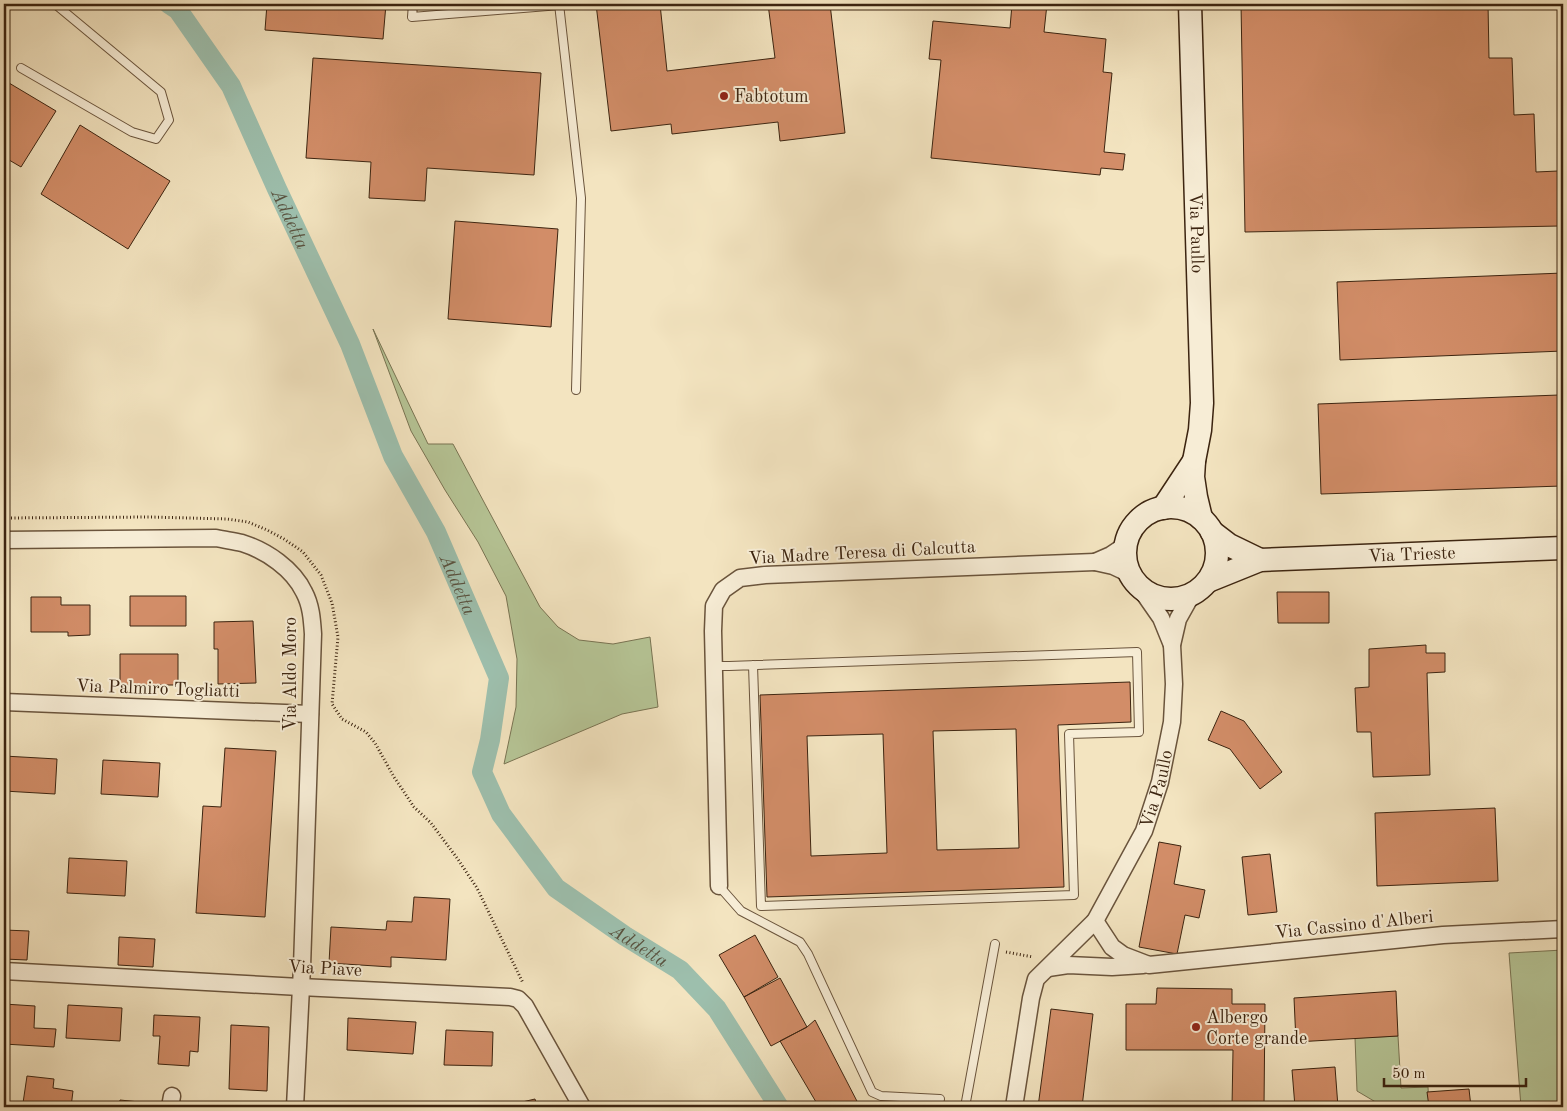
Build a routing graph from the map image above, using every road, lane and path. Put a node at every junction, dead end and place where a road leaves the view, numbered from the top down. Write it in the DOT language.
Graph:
graph roads {
  1 [pos="55,4"];
  2 [pos="413,4"];
  3 [pos="560,4"];
  4 [pos="1190,4"];
  5 [pos="21,68"];
  6 [pos="576,390"];
  7 [pos="1194,461"];
  8 [pos="1163,508"];
  9 [pos="4,518"];
  10 [pos="1207,525"];
  11 [pos="4,540"];
  12 [pos="1126,545"];
  13 [pos="1563,548"];
  14 [pos="1260,560"];
  15 [pos="1095,562"];
  16 [pos="1134,579"];
  17 [pos="1200,588"];
  18 [pos="1172,644"];
  19 [pos="753,665"];
  20 [pos="714,666"];
  21 [pos="4,702"];
  22 [pos="310,714"];
  23 [pos="720,886"];
  24 [pos="1095,921"];
  25 [pos="1563,929"];
  26 [pos="995,947"];
  27 [pos="1034,957"];
  28 [pos="1149,965"];
  29 [pos="1048,968"];
  30 [pos="4,971"];
  31 [pos="524,986"];
  32 [pos="300,987"];
  33 [pos="940,1099"];
  34 [pos="295,1107"];
  35 [pos="582,1107"];
  36 [pos="964,1107"];
  37 [pos="1014,1107"];
  1 -- 5 [label="lane"];
  2 -- 3 [label="lane"];
  3 -- 6 [label="lane"];
  4 -- 7 [label="street, Via Paullo"];
  7 -- 8 [label="street, Via Paullo"];
  7 -- 10 [label="street, Via Paullo"];
  8 -- 10 [label="street"];
  8 -- 12 [label="street, Via Paullo"];
  9 -- 31 [label="path"];
  10 -- 14 [label="street, Via Trieste"];
  10 -- 17 [label="street, Via Paullo"];
  11 -- 22 [label="street, Via Aldo Moro"];
  12 -- 15 [label="street, Via Madre Teresa di Calcutta"];
  12 -- 16 [label="street, Via Paullo"];
  13 -- 14 [label="street, Via Trieste"];
  14 -- 17 [label="street, Via Trieste"];
  15 -- 16 [label="street, Via Madre Teresa di Calcutta"];
  15 -- 20 [label="street, Via Madre Teresa di Calcutta"];
  16 -- 17 [label="street"];
  16 -- 18 [label="street, Via Paullo"];
  17 -- 18 [label="street, Via Paullo"];
  18 -- 24 [label="street, Via Paullo"];
  19 -- 19 [label="lane"];
  19 -- 20 [label="lane"];
  20 -- 23 [label="street, Via Madre Teresa di Calcutta"];
  21 -- 22 [label="street, Via Palmiro Togliatti"];
  22 -- 32 [label="street, Via Aldo Moro"];
  23 -- 33 [label="lane"];
  24 -- 28 [label="street, Via Cassino d'Alberi"];
  24 -- 29 [label="street, Via Paullo"];
  25 -- 28 [label="street, Via Cassino d'Alberi"];
  26 -- 27 [label="path"];
  26 -- 36 [label="lane"];
  28 -- 29 [label="street, Via Cassino d'Alberi"];
  29 -- 37 [label="street, Via Paullo"];
  30 -- 32 [label="street, Via Piave"];
  32 -- 34 [label="street, Via Aldo Moro"];
  32 -- 35 [label="street, Via Piave"];
}
